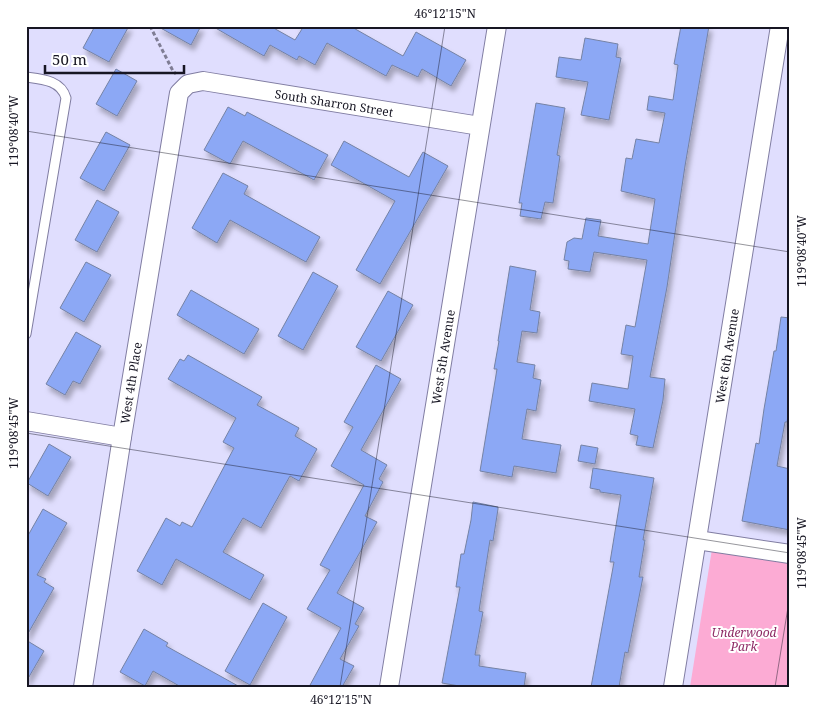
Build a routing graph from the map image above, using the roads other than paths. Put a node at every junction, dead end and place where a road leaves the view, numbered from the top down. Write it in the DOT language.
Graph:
graph roads {
  1 [pos="497,26"];
  2 [pos="780,26"];
  3 [pos="26,77"];
  4 [pos="188,84"];
  5 [pos="480,126"];
  6 [pos="26,334"];
  7 [pos="26,421"];
  8 [pos="122,437"];
  9 [pos="697,540"];
  10 [pos="790,554"];
  11 [pos="83,687"];
  12 [pos="389,687"];
  13 [pos="673,687"];
  1 -- 5 [label="street, West 5th Avenue"];
  2 -- 9 [label="street, West 6th Avenue"];
  3 -- 6 [label="lane"];
  4 -- 5 [label="street, South Sharron Street"];
  4 -- 8 [label="street, West 4th Place"];
  5 -- 12 [label="street, West 5th Avenue"];
  7 -- 8 [label="street"];
  8 -- 11 [label="street, West 4th Place"];
  9 -- 10 [label="street"];
  9 -- 13 [label="street, West 6th Avenue"];
}
